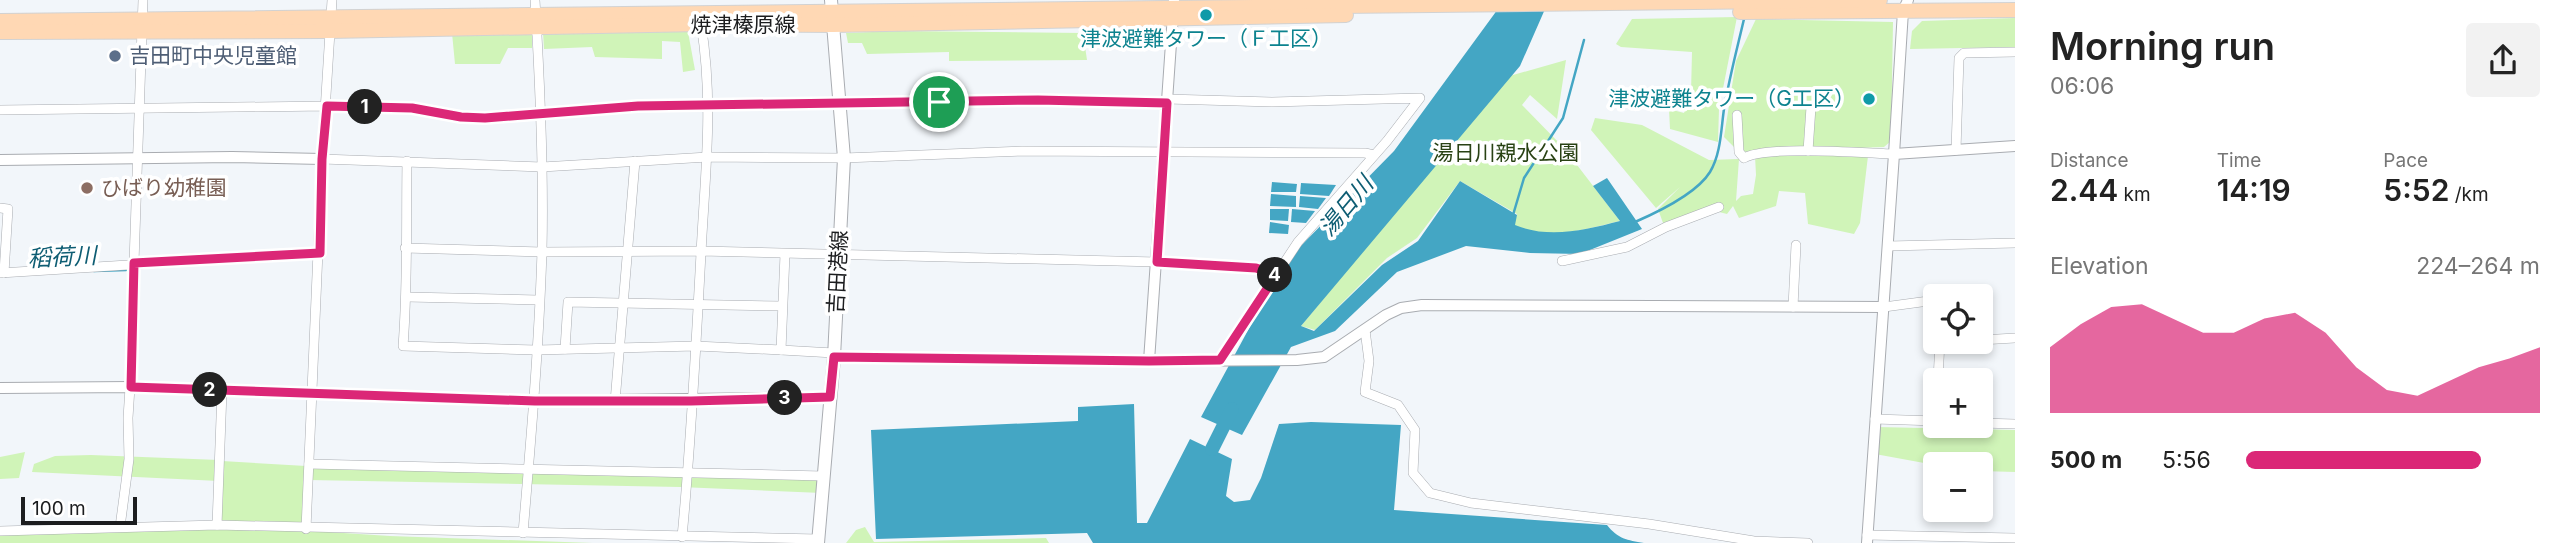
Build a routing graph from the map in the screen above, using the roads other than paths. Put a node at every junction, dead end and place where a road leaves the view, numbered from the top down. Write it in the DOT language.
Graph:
graph roads {
  1 [pos="143,0"];
  2 [pos="331,0"];
  3 [pos="1880,0"];
  4 [pos="1903,4"];
  5 [pos="1763,7"];
  6 [pos="1174,8"];
  7 [pos="2015,10"];
  8 [pos="832,12"];
  9 [pos="536,13"];
  10 [pos="0,22"];
  11 [pos="142,24"];
  12 [pos="330,24"];
  13 [pos="701,24"];
  14 [pos="0,32"];
  15 [pos="2015,52"];
  16 [pos="1167,101"];
  17 [pos="840,103"];
  18 [pos="327,106"];
  19 [pos="709,106"];
  20 [pos="1811,107"];
  21 [pos="139,108"];
  22 [pos="0,110"];
  23 [pos="541,115"];
  24 [pos="1737,115"];
  25 [pos="2015,146"];
  26 [pos="1956,150"];
  27 [pos="1808,151"];
  28 [pos="1164,152"];
  29 [pos="1894,154"];
  30 [pos="1374,155"];
  31 [pos="708,157"];
  32 [pos="844,158"];
  33 [pos="137,159"];
  34 [pos="322,159"];
  35 [pos="0,160"];
  36 [pos="407,161"];
  37 [pos="635,161"];
  38 [pos="542,167"];
  39 [pos="0,208"];
  40 [pos="1719,208"];
  41 [pos="2015,243"];
  42 [pos="1796,245"];
  43 [pos="1888,246"];
  44 [pos="405,248"];
  45 [pos="542,251"];
  46 [pos="629,251"];
  47 [pos="701,251"];
  48 [pos="320,253"];
  49 [pos="785,254"];
  50 [pos="839,254"];
  51 [pos="1562,261"];
  52 [pos="1157,262"];
  53 [pos="134,263"];
  54 [pos="2,273"];
  55 [pos="1276,275"];
  56 [pos="407,297"];
  57 [pos="538,300"];
  58 [pos="1923,302"];
  59 [pos="622,303"];
  60 [pos="699,305"];
  61 [pos="782,306"];
  62 [pos="1793,307"];
  63 [pos="1884,307"];
  64 [pos="1364,330"];
  65 [pos="2015,338"];
  66 [pos="1993,339"];
  67 [pos="696,346"];
  68 [pos="619,348"];
  69 [pos="565,349"];
  70 [pos="780,349"];
  71 [pos="537,350"];
  72 [pos="834,355"];
  73 [pos="1222,360"];
  74 [pos="1149,361"];
  75 [pos="131,387"];
  76 [pos="0,388"];
  77 [pos="222,391"];
  78 [pos="313,395"];
  79 [pos="830,397"];
  80 [pos="535,401"];
  81 [pos="691,401"];
  82 [pos="615,402"];
  83 [pos="1875,419"];
  84 [pos="1923,421"];
  85 [pos="1993,423"];
  86 [pos="2015,424"];
  87 [pos="309,464"];
  88 [pos="529,469"];
  89 [pos="688,473"];
  90 [pos="823,476"];
  91 [pos="217,525"];
  92 [pos="120,527"];
  93 [pos="306,528"];
  94 [pos="0,531"];
  95 [pos="523,533"];
  96 [pos="681,537"];
  97 [pos="2015,538"];
  98 [pos="1867,539"];
  99 [pos="818,541"];
  100 [pos="1808,543"];
  1 -- 11 [label="street"];
  2 -- 12 [label="street"];
  3 -- 5 [label="main road, 焼津榛原線"];
  4 -- 5 [label="main road, 焼津榛原線"];
  4 -- 7 [label="main road, 焼津榛原線"];
  4 -- 29 [label="street"];
  5 -- 6 [label="main road, 焼津榛原線"];
  6 -- 8 [label="main road, 焼津榛原線"];
  6 -- 16 [label="street"];
  8 -- 9 [label="main road, 焼津榛原線"];
  8 -- 13 [label="main road, 焼津榛原線"];
  8 -- 17 [label="main road, 吉田港線"];
  9 -- 12 [label="main road, 焼津榛原線"];
  9 -- 13 [label="main road, 焼津榛原線"];
  9 -- 23 [label="street"];
  10 -- 11 [label="main road, 焼津榛原線"];
  11 -- 12 [label="main road, 焼津榛原線"];
  11 -- 14 [label="main road, 焼津榛原線"];
  11 -- 21 [label="street"];
  12 -- 18 [label="street"];
  13 -- 19 [label="street"];
  15 -- 26 [label="street"];
  16 -- 17 [label="street"];
  16 -- 28 [label="street"];
  16 -- 30 [label="street"];
  17 -- 19 [label="street"];
  17 -- 32 [label="main road, 吉田港線"];
  18 -- 21 [label="street"];
  18 -- 23 [label="street"];
  18 -- 34 [label="street"];
  19 -- 23 [label="street"];
  19 -- 31 [label="street"];
  20 -- 27 [label="street"];
  21 -- 22 [label="street"];
  21 -- 33 [label="street"];
  23 -- 38 [label="street"];
  24 -- 27 [label="street"];
  25 -- 26 [label="street"];
  26 -- 29 [label="street"];
  27 -- 29 [label="street"];
  28 -- 30 [label="street"];
  28 -- 32 [label="street"];
  28 -- 52 [label="street"];
  29 -- 43 [label="street"];
  30 -- 55 [label="street"];
  31 -- 32 [label="street"];
  31 -- 37 [label="street"];
  31 -- 47 [label="street"];
  32 -- 50 [label="main road, 吉田港線"];
  33 -- 34 [label="street"];
  33 -- 35 [label="street"];
  33 -- 53 [label="street"];
  34 -- 36 [label="street"];
  34 -- 48 [label="street"];
  36 -- 38 [label="street"];
  36 -- 44 [label="street"];
  37 -- 38 [label="street"];
  37 -- 46 [label="street"];
  38 -- 45 [label="street"];
  39 -- 54 [label="street"];
  40 -- 51 [label="street"];
  41 -- 43 [label="street"];
  42 -- 62 [label="street"];
  43 -- 63 [label="street"];
  44 -- 45 [label="street"];
  44 -- 56 [label="street"];
  45 -- 46 [label="street"];
  45 -- 57 [label="street"];
  46 -- 47 [label="street"];
  46 -- 59 [label="street"];
  47 -- 49 [label="street"];
  47 -- 60 [label="street"];
  48 -- 53 [label="street"];
  48 -- 78 [label="street"];
  49 -- 50 [label="street"];
  49 -- 61 [label="street"];
  50 -- 52 [label="street"];
  50 -- 72 [label="main road, 吉田港線"];
  52 -- 55 [label="street"];
  52 -- 74 [label="street"];
  53 -- 54 [label="street"];
  53 -- 75 [label="street"];
  55 -- 73 [label="street"];
  56 -- 57 [label="street"];
  56 -- 71 [label="street"];
  57 -- 71 [label="street"];
  58 -- 63 [label="street"];
  59 -- 60 [label="street"];
  59 -- 68 [label="street"];
  59 -- 69 [label="street"];
  60 -- 61 [label="street"];
  60 -- 67 [label="street"];
  61 -- 70 [label="street"];
  62 -- 63 [label="street"];
  62 -- 64 [label="street"];
  63 -- 83 [label="street"];
  64 -- 73 [label="street"];
  64 -- 100 [label="street"];
  65 -- 66 [label="street"];
  67 -- 68 [label="street"];
  67 -- 70 [label="street"];
  67 -- 81 [label="street"];
  68 -- 69 [label="street"];
  68 -- 82 [label="street"];
  69 -- 71 [label="street"];
  70 -- 72 [label="street"];
  71 -- 80 [label="street"];
  72 -- 74 [label="street"];
  72 -- 79 [label="main road, 吉田港線"];
  73 -- 74 [label="street"];
  75 -- 76 [label="street"];
  75 -- 77 [label="street"];
  75 -- 92 [label="street"];
  77 -- 78 [label="street"];
  77 -- 91 [label="street"];
  78 -- 80 [label="street"];
  78 -- 87 [label="street"];
  79 -- 81 [label="street"];
  79 -- 90 [label="main road, 吉田港線"];
  80 -- 82 [label="street"];
  80 -- 88 [label="street"];
  81 -- 82 [label="street"];
  81 -- 89 [label="street"];
  83 -- 84 [label="street"];
  83 -- 98 [label="street"];
  85 -- 86 [label="street"];
  87 -- 88 [label="street"];
  87 -- 93 [label="street"];
  88 -- 89 [label="street"];
  88 -- 95 [label="street"];
  89 -- 90 [label="street"];
  89 -- 96 [label="street"];
  90 -- 99 [label="main road, 吉田港線"];
  91 -- 92 [label="street"];
  91 -- 93 [label="street"];
  92 -- 94 [label="street"];
  93 -- 95 [label="street"];
  95 -- 96 [label="street"];
  96 -- 99 [label="street"];
  97 -- 98 [label="street"];
}
